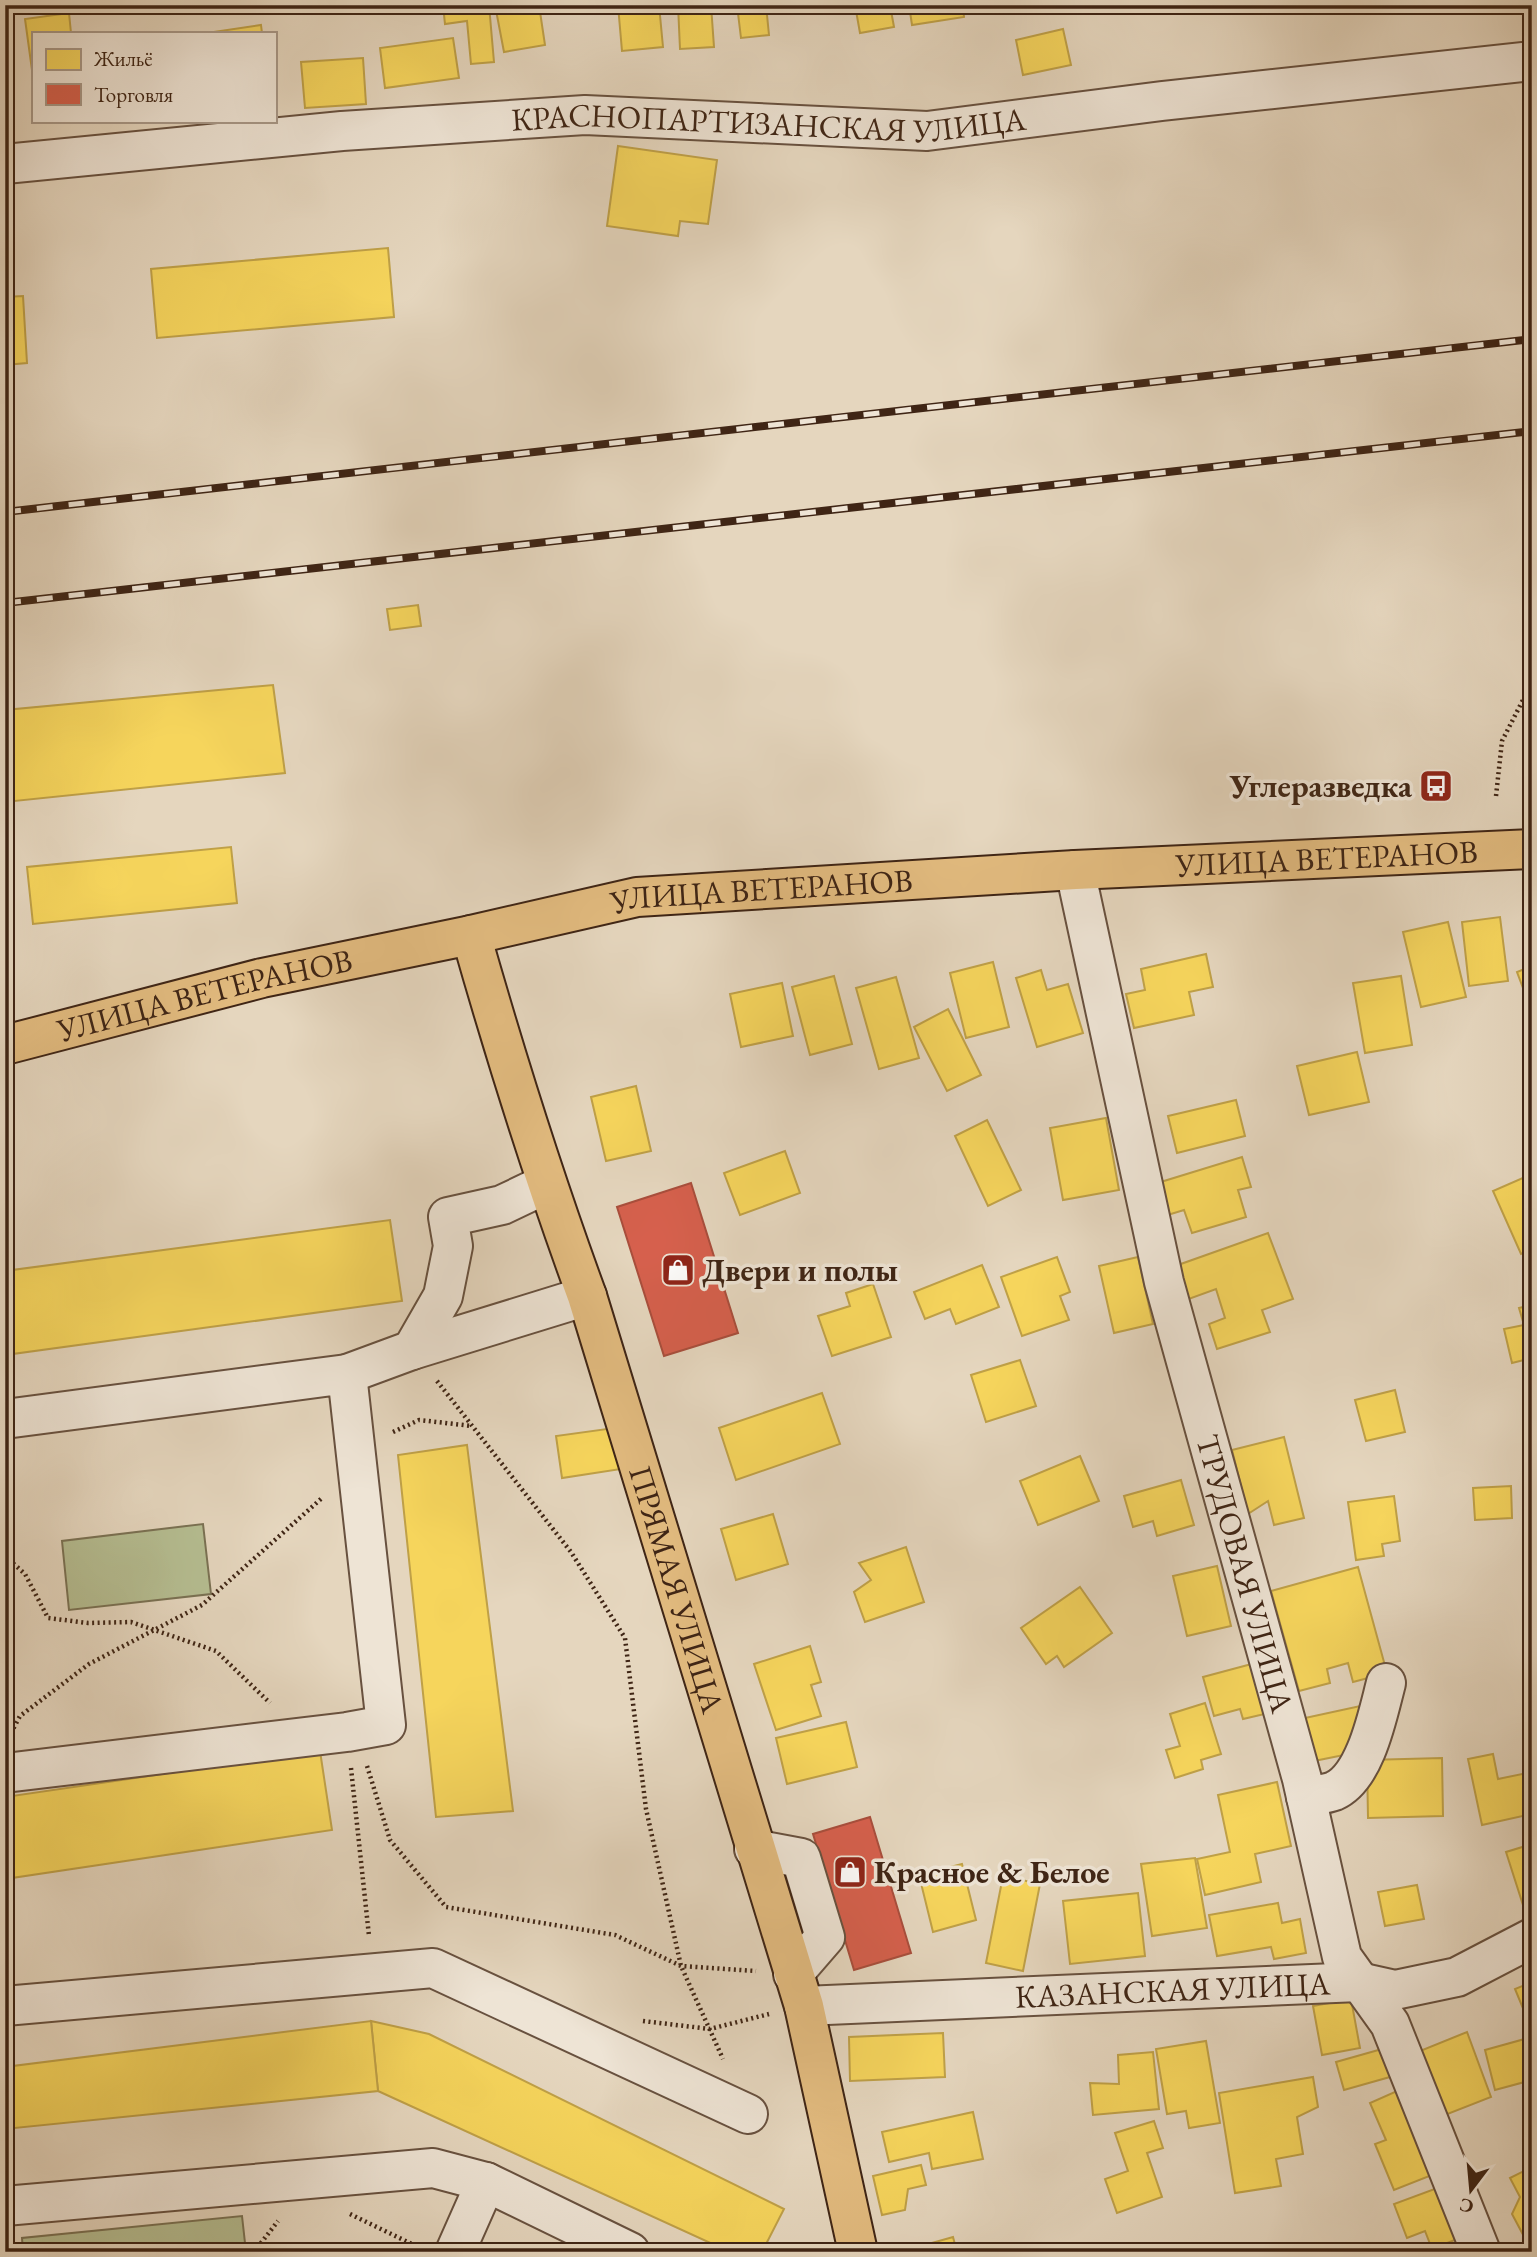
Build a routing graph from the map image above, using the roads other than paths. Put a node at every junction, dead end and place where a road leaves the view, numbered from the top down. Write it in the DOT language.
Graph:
graph roads {
  1 [pos="1532,61"];
  2 [pos="5,164"];
  3 [pos="1532,849"];
  4 [pos="1075,870"];
  5 [pos="471,935"];
  6 [pos="5,1045"];
  7 [pos="546,1184"];
  8 [pos="587,1296"];
  9 [pos="412,1350"];
  10 [pos="347,1374"];
  11 [pos="5,1419"];
  12 [pos="1386,1683"];
  13 [pos="5,1773"];
  14 [pos="1306,1797"];
  15 [pos="1532,1938"];
  16 [pos="1359,1982"];
  17 [pos="798,1990"];
  18 [pos="5,2006"];
  19 [pos="748,2114"];
  20 [pos="486,2182"];
  21 [pos="5,2206"];
  22 [pos="455,2252"];
  23 [pos="630,2252"];
  24 [pos="858,2252"];
  25 [pos="1481,2252"];
  1 -- 2 [label="street, КРАСНОПАРТИЗАНСКАЯ УЛИЦА"];
  3 -- 4 [label="main road, УЛИЦА ВЕТЕРАНОВ"];
  4 -- 5 [label="main road, УЛИЦА ВЕТЕРАНОВ"];
  4 -- 14 [label="street, ТРУДОВАЯ УЛИЦА"];
  5 -- 6 [label="main road, УЛИЦА ВЕТЕРАНОВ"];
  5 -- 7 [label="main road, ПРЯМАЯ УЛИЦА"];
  7 -- 8 [label="main road, ПРЯМАЯ УЛИЦА"];
  7 -- 9 [label="street"];
  8 -- 9 [label="street"];
  8 -- 17 [label="main road, ПРЯМАЯ УЛИЦА"];
  9 -- 10 [label="street"];
  10 -- 11 [label="street"];
  10 -- 13 [label="street"];
  12 -- 14 [label="street"];
  14 -- 16 [label="street, ТРУДОВАЯ УЛИЦА"];
  15 -- 16 [label="street, КАЗАНСКАЯ УЛИЦА"];
  16 -- 17 [label="street, КАЗАНСКАЯ УЛИЦА"];
  16 -- 25 [label="street, ТРУДОВАЯ УЛИЦА"];
  17 -- 24 [label="main road, ПРЯМАЯ УЛИЦА"];
  18 -- 19 [label="street"];
  20 -- 21 [label="street"];
  20 -- 22 [label="street"];
  20 -- 23 [label="street"];
}
